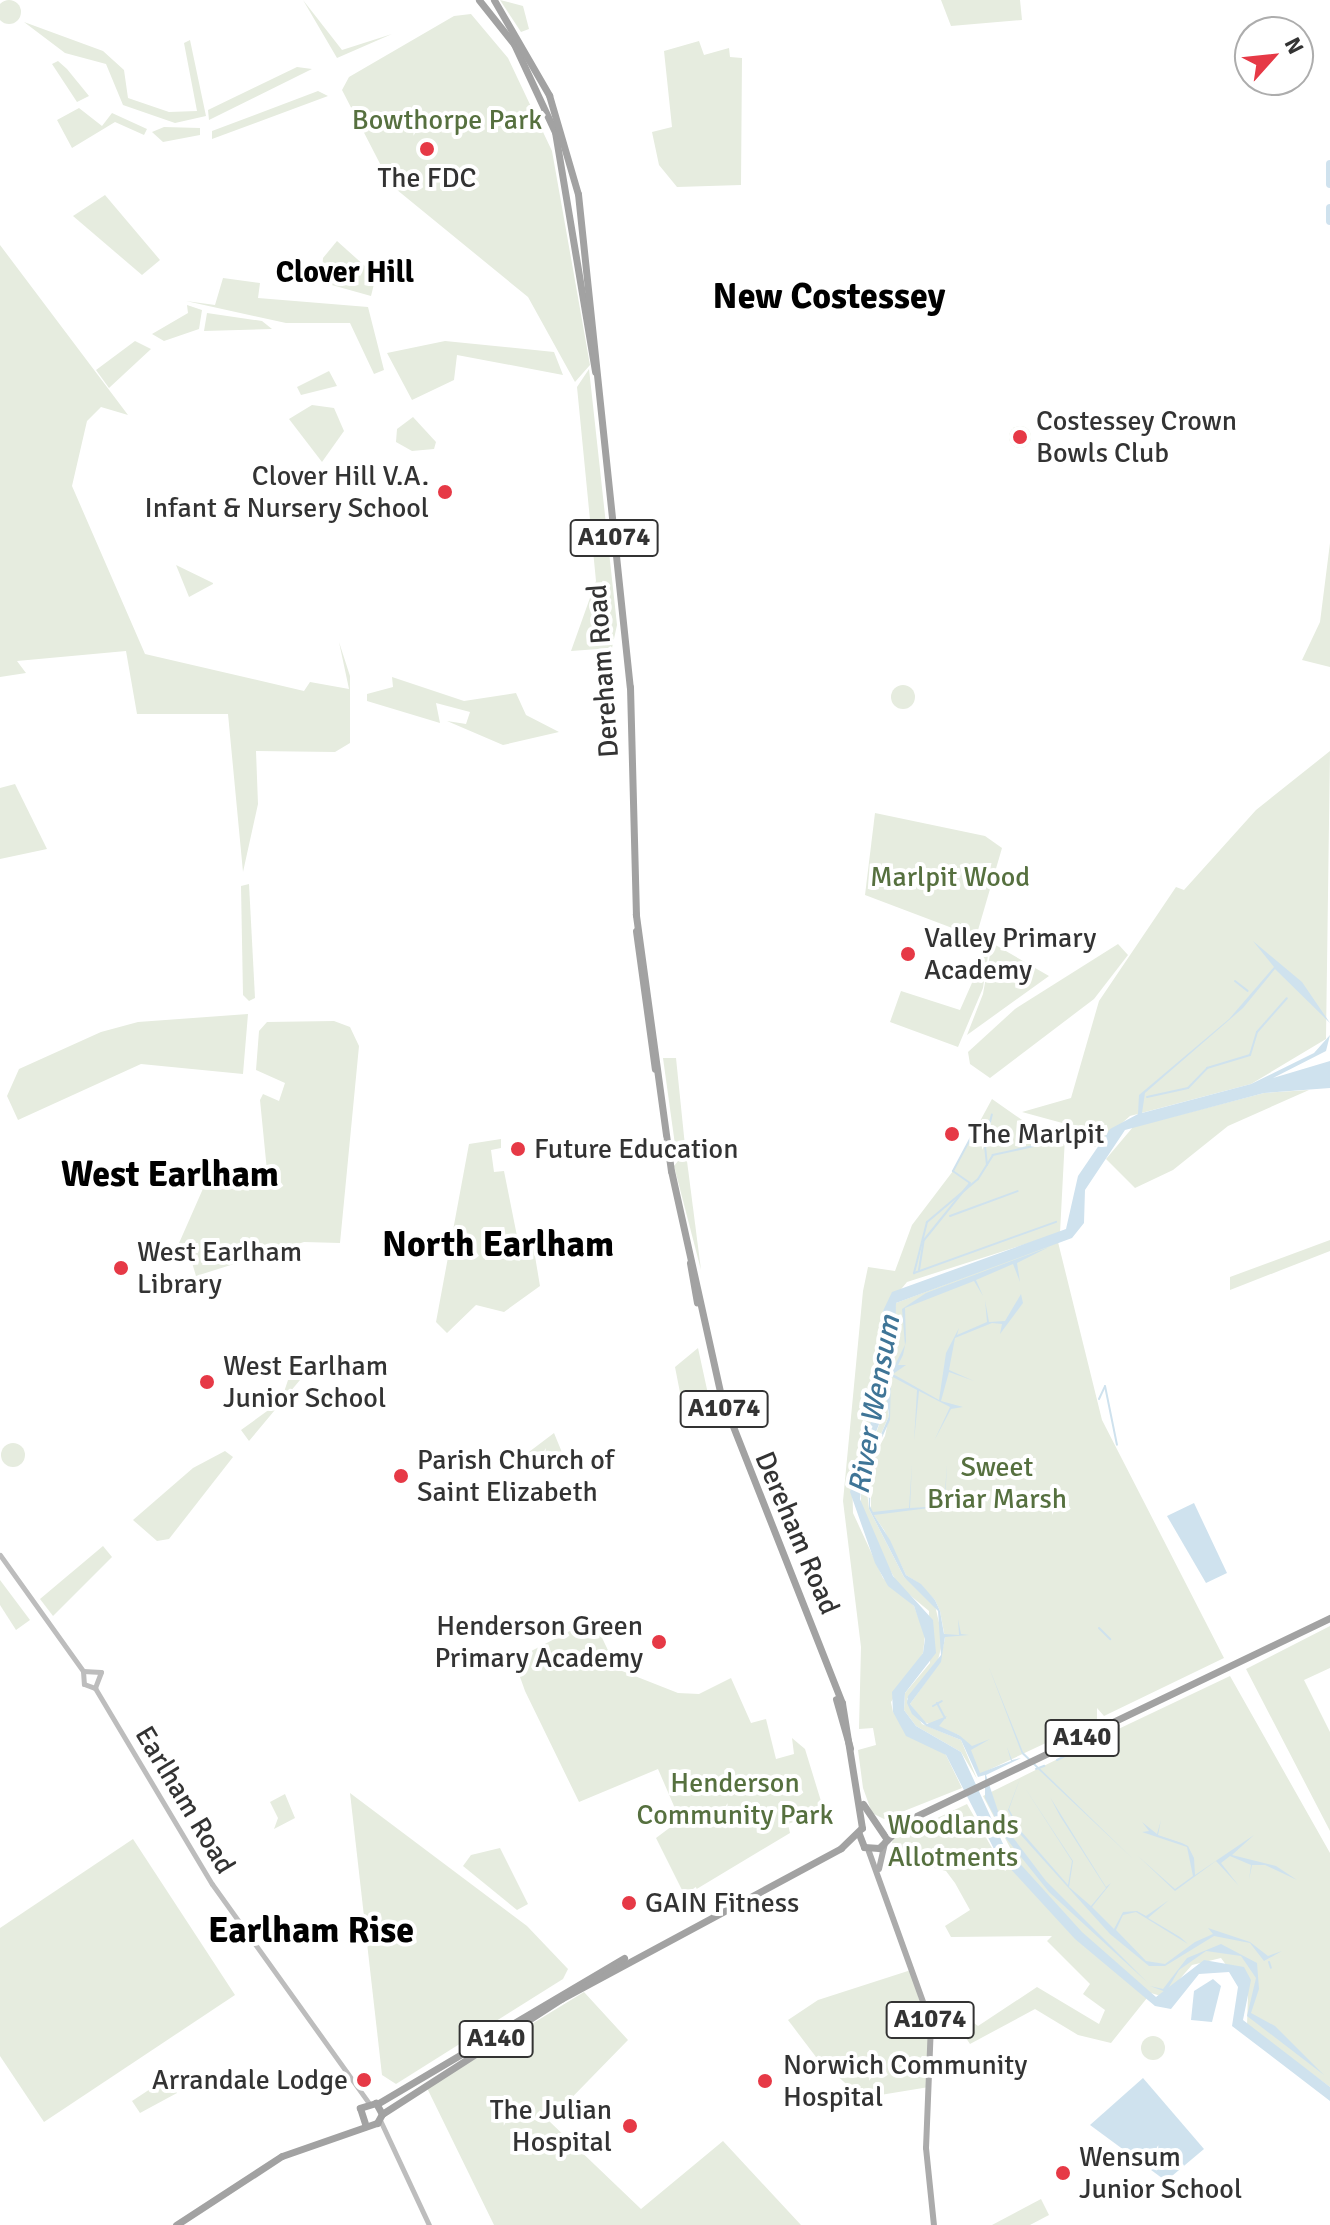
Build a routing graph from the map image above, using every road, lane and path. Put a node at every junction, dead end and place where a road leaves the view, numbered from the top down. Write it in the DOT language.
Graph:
graph roads {
  1 [pos="479,0"];
  2 [pos="494,0"];
  3 [pos="546,88"];
  4 [pos="549,114"];
  5 [pos="582,255"];
  6 [pos="0,1555"];
  7 [pos="1330,1618"];
  8 [pos="76,1656"];
  9 [pos="91,1667"];
  10 [pos="83,1671"];
  11 [pos="95,1688"];
  12 [pos="860,1799"];
  13 [pos="906,1821"];
  14 [pos="879,1824"];
  15 [pos="861,1830"];
  16 [pos="886,1841"];
  17 [pos="841,1848"];
  18 [pos="866,1848"];
  19 [pos="879,1869"];
  20 [pos="583,1982"];
  21 [pos="352,2089"];
  22 [pos="368,2102"];
  23 [pos="377,2104"];
  24 [pos="358,2114"];
  25 [pos="381,2117"];
  26 [pos="368,2126"];
  27 [pos="327,2137"];
  28 [pos="386,2141"];
  29 [pos="176,2225"];
  30 [pos="429,2225"];
  31 [pos="934,2225"];
  1 -- 4 [label="highway, Dereham Road / A1074"];
  2 -- 3 [label="highway, Dereham Road / A1074"];
  3 -- 4 [label="highway, A1074"];
  3 -- 5 [label="highway, Dereham Road / A1074"];
  4 -- 5 [label="highway, Dereham Road / A1074"];
  5 -- 12 [label="highway, Dereham Road / A1074"];
  6 -- 8 [label="main road"];
  7 -- 13 [label="highway, A140"];
  8 -- 9 [label="main road"];
  8 -- 10 [label="main road"];
  9 -- 10 [label="main road"];
  9 -- 11 [label="main road"];
  10 -- 11 [label="main road, Earlham Road"];
  11 -- 21 [label="main road, Earlham Road"];
  12 -- 14 [label="highway, Dereham Road / A1074"];
  12 -- 15 [label="highway, Dereham Road / A1074"];
  13 -- 14 [label="highway, A140"];
  13 -- 16 [label="highway, A140"];
  14 -- 15 [label="highway, A140"];
  14 -- 16 [label="highway, Dereham Road / A1074"];
  15 -- 17 [label="highway, A140"];
  15 -- 18 [label="highway, Dereham Road / A1074"];
  16 -- 18 [label="highway, A140"];
  16 -- 19 [label="main road"];
  17 -- 18 [label="highway, A140"];
  17 -- 20 [label="highway, A140"];
  18 -- 19 [label="main road, Dereham Road / A1074"];
  19 -- 31 [label="main road, Dereham Road / A1074"];
  20 -- 23 [label="highway, A140"];
  20 -- 25 [label="highway, A140"];
  21 -- 22 [label="main road, Earlham Road"];
  21 -- 24 [label="main road, Earlham Road"];
  22 -- 23 [label="highway"];
  22 -- 24 [label="highway, A140"];
  23 -- 25 [label="highway"];
  24 -- 26 [label="highway"];
  24 -- 27 [label="highway, A140"];
  25 -- 26 [label="highway, A140"];
  25 -- 28 [label="main road"];
  26 -- 27 [label="highway, A140"];
  26 -- 28 [label="main road"];
  27 -- 29 [label="highway, A140"];
  28 -- 30 [label="main road"];
}
